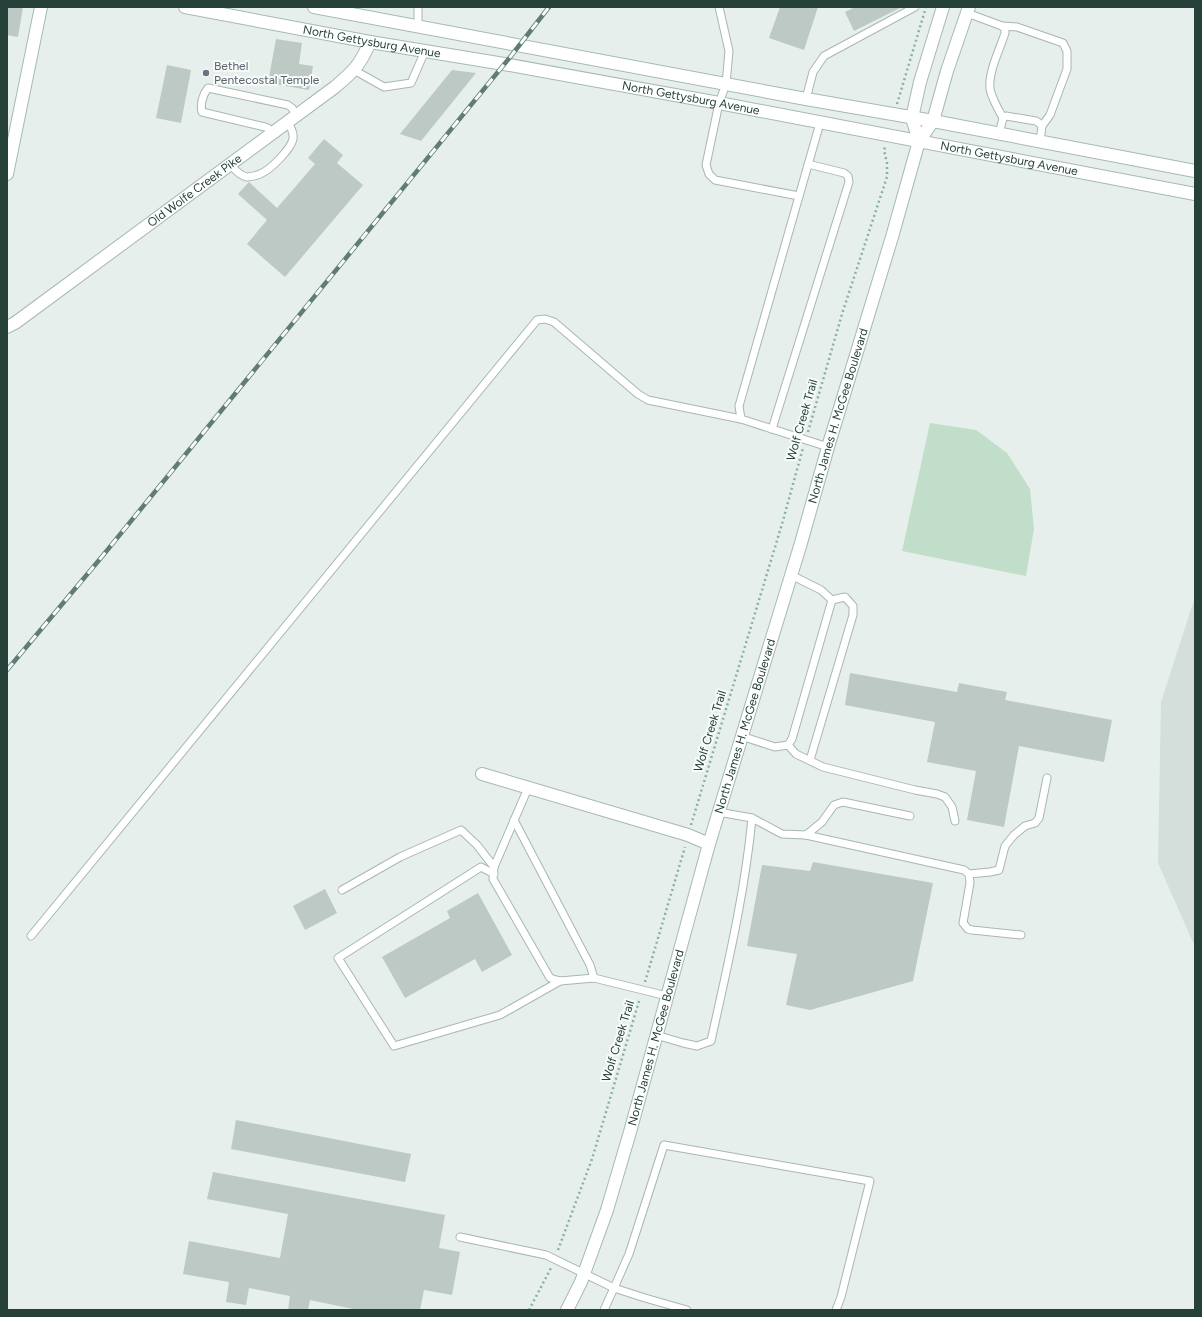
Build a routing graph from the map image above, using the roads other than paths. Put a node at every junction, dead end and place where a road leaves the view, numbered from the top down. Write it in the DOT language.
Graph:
graph roads {
  1 [pos="41,7"];
  2 [pos="185,7"];
  3 [pos="314,7"];
  4 [pos="418,7"];
  5 [pos="719,7"];
  6 [pos="915,7"];
  7 [pos="941,8"];
  8 [pos="352,10"];
  9 [pos="968,10"];
  10 [pos="1002,26"];
  11 [pos="418,27"];
  12 [pos="370,42"];
  13 [pos="424,51"];
  14 [pos="354,70"];
  15 [pos="726,84"];
  16 [pos="806,99"];
  17 [pos="719,103"];
  18 [pos="912,118"];
  19 [pos="1003,118"];
  20 [pos="291,119"];
  21 [pos="933,121"];
  22 [pos="820,123"];
  23 [pos="1042,126"];
  24 [pos="271,134"];
  25 [pos="999,134"];
  26 [pos="919,141"];
  27 [pos="1040,141"];
  28 [pos="230,164"];
  29 [pos="808,164"];
  30 [pos="1195,172"];
  31 [pos="7,174"];
  32 [pos="1195,194"];
  33 [pos="799,196"];
  34 [pos="7,327"];
  35 [pos="741,419"];
  36 [pos="772,429"];
  37 [pos="828,447"];
  38 [pos="790,575"];
  39 [pos="832,600"];
  40 [pos="741,736"];
  41 [pos="788,745"];
  42 [pos="810,760"];
  43 [pos="482,774"];
  44 [pos="1047,778"];
  45 [pos="528,788"];
  46 [pos="718,812"];
  47 [pos="910,816"];
  48 [pos="752,818"];
  49 [pos="514,820"];
  50 [pos="955,821"];
  51 [pos="806,835"];
  52 [pos="709,844"];
  53 [pos="494,866"];
  54 [pos="494,874"];
  55 [pos="969,874"];
  56 [pos="342,890"];
  57 [pos="1021,935"];
  58 [pos="31,936"];
  59 [pos="594,978"];
  60 [pos="560,981"];
  61 [pos="667,996"];
  62 [pos="656,1035"];
  63 [pos="460,1237"];
  64 [pos="584,1273"];
  65 [pos="614,1288"];
  66 [pos="566,1310"];
  67 [pos="604,1310"];
  68 [pos="687,1310"];
  69 [pos="836,1310"];
  1 -- 31 [label="main road"];
  2 -- 12 [label="main road, North Gettysburg Avenue"];
  3 -- 8 [label="main road, North Gettysburg Avenue"];
  4 -- 11 [label="lane"];
  5 -- 15 [label="lane"];
  6 -- 16 [label="lane"];
  7 -- 18 [label="main road"];
  8 -- 11 [label="main road, North Gettysburg Avenue"];
  9 -- 10 [label="lane"];
  9 -- 21 [label="main road, North James H. McGee Boulevard"];
  10 -- 19 [label="lane"];
  10 -- 23 [label="lane"];
  11 -- 15 [label="main road, North Gettysburg Avenue"];
  12 -- 13 [label="main road, North Gettysburg Avenue"];
  12 -- 14 [label="main road, Old Wolfe Creek Pike"];
  13 -- 14 [label="lane"];
  13 -- 17 [label="main road, North Gettysburg Avenue"];
  14 -- 20 [label="main road, Old Wolfe Creek Pike"];
  15 -- 16 [label="main road, North Gettysburg Avenue"];
  15 -- 17 [label="lane"];
  16 -- 18 [label="main road, North Gettysburg Avenue"];
  17 -- 22 [label="main road, North Gettysburg Avenue"];
  17 -- 33 [label="lane"];
  18 -- 21 [label="main road, North Gettysburg Avenue"];
  18 -- 26 [label="main road"];
  19 -- 23 [label="lane"];
  19 -- 25 [label="lane"];
  20 -- 24 [label="main road, Old Wolfe Creek Pike"];
  20 -- 24 [label="lane"];
  20 -- 28 [label="lane"];
  21 -- 25 [label="main road, North Gettysburg Avenue"];
  21 -- 26 [label="main road, North James H. McGee Boulevard"];
  22 -- 26 [label="main road, North Gettysburg Avenue"];
  22 -- 29 [label="lane"];
  23 -- 27 [label="lane"];
  24 -- 28 [label="main road, Old Wolfe Creek Pike"];
  25 -- 27 [label="main road, North Gettysburg Avenue"];
  26 -- 32 [label="main road, North Gettysburg Avenue"];
  26 -- 37 [label="main road, North James H. McGee Boulevard"];
  27 -- 30 [label="main road, North Gettysburg Avenue"];
  28 -- 34 [label="main road, Old Wolfe Creek Pike"];
  29 -- 33 [label="lane"];
  29 -- 36 [label="lane"];
  33 -- 35 [label="lane"];
  35 -- 36 [label="lane"];
  35 -- 58 [label="lane"];
  36 -- 37 [label="lane"];
  37 -- 38 [label="main road, North James H. McGee Boulevard"];
  38 -- 39 [label="lane"];
  38 -- 40 [label="main road, North James H. McGee Boulevard"];
  39 -- 41 [label="lane"];
  39 -- 42 [label="lane"];
  40 -- 41 [label="lane"];
  40 -- 46 [label="main road, North James H. McGee Boulevard"];
  41 -- 42 [label="lane"];
  42 -- 50 [label="lane"];
  43 -- 45 [label="main road"];
  44 -- 55 [label="lane"];
  45 -- 49 [label="lane"];
  45 -- 52 [label="main road"];
  46 -- 48 [label="lane"];
  46 -- 52 [label="main road, North James H. McGee Boulevard"];
  47 -- 51 [label="lane"];
  48 -- 51 [label="lane"];
  48 -- 62 [label="lane"];
  49 -- 53 [label="lane"];
  49 -- 59 [label="lane"];
  51 -- 55 [label="lane"];
  52 -- 61 [label="main road, North James H. McGee Boulevard"];
  53 -- 54 [label="lane"];
  53 -- 56 [label="lane"];
  54 -- 60 [label="lane"];
  54 -- 60 [label="lane"];
  55 -- 57 [label="lane"];
  59 -- 60 [label="lane"];
  59 -- 61 [label="lane"];
  61 -- 62 [label="main road, North James H. McGee Boulevard"];
  62 -- 64 [label="main road, North James H. McGee Boulevard"];
  63 -- 64 [label="lane"];
  64 -- 65 [label="lane"];
  64 -- 66 [label="main road, North James H. McGee Boulevard"];
  65 -- 67 [label="lane"];
  65 -- 68 [label="lane"];
  65 -- 69 [label="lane"];
}
